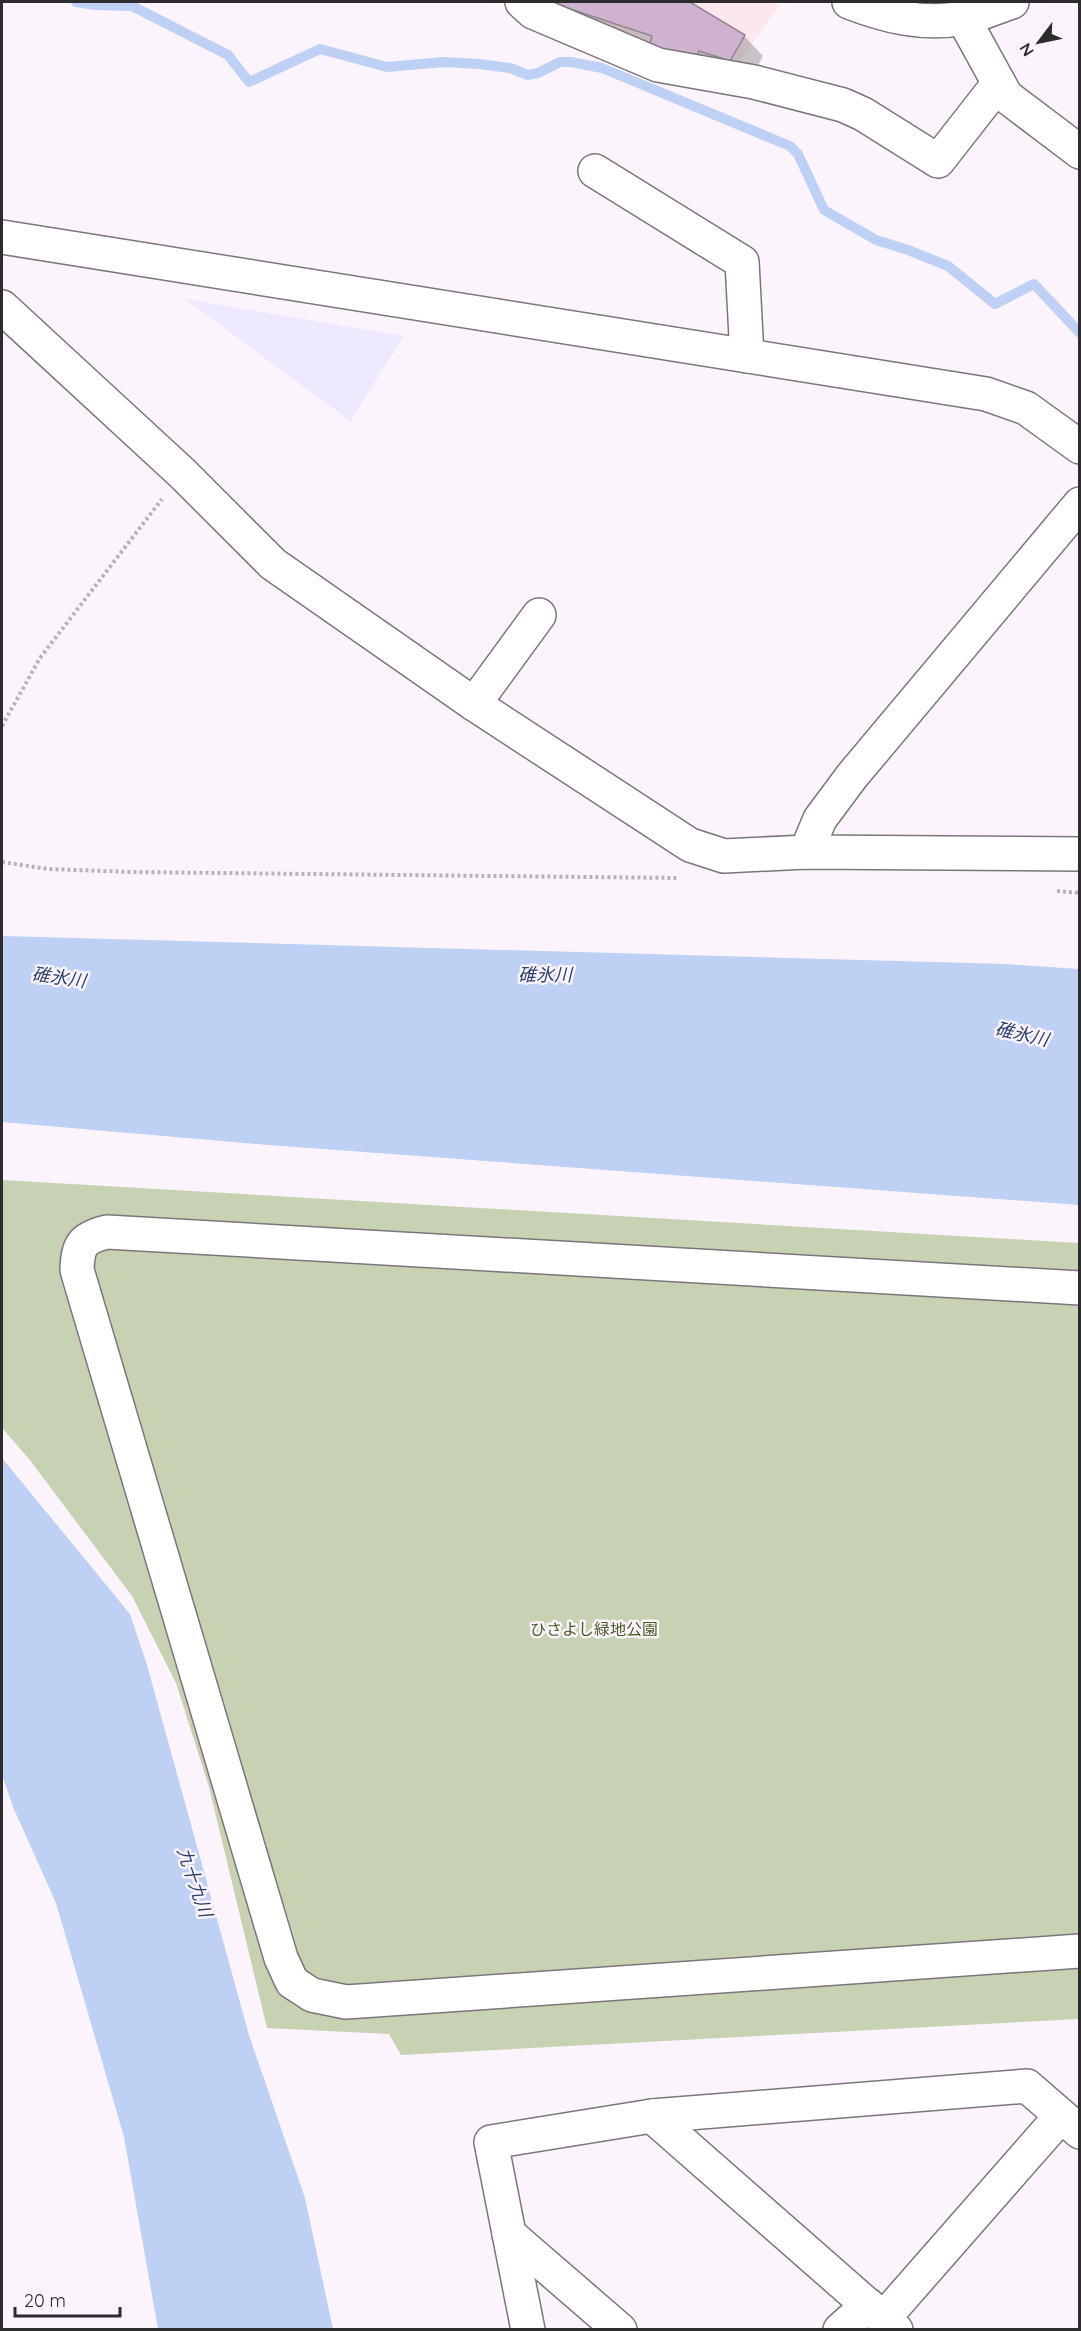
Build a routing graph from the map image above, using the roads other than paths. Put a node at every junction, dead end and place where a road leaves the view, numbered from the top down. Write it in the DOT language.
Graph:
graph roads {
  1 [pos="522,2"];
  2 [pos="849,2"];
  3 [pos="1012,2"];
  4 [pos="963,18"];
  5 [pos="999,83"];
  6 [pos="1080,152"];
  7 [pos="595,171"];
  8 [pos="2,237"];
  9 [pos="2,307"];
  10 [pos="747,356"];
  11 [pos="1080,447"];
  12 [pos="1080,504"];
  13 [pos="539,615"];
  14 [pos="474,704"];
  15 [pos="806,852"];
  16 [pos="1080,854"];
  17 [pos="1080,1288"];
  18 [pos="1080,1951"];
  19 [pos="652,2116"];
  20 [pos="1070,2124"];
  21 [pos="509,2234"];
  22 [pos="882,2318"];
  23 [pos="528,2330"];
  24 [pos="620,2330"];
  25 [pos="840,2330"];
  1 -- 5 [label="street"];
  2 -- 4 [label="street"];
  3 -- 4 [label="street"];
  4 -- 5 [label="street"];
  5 -- 6 [label="street"];
  7 -- 10 [label="street"];
  8 -- 10 [label="street"];
  9 -- 14 [label="street"];
  10 -- 11 [label="street"];
  12 -- 15 [label="street"];
  13 -- 14 [label="street"];
  14 -- 15 [label="street"];
  15 -- 16 [label="street"];
  17 -- 18 [label="street"];
  19 -- 20 [label="street"];
  19 -- 21 [label="street"];
  19 -- 22 [label="street"];
  20 -- 22 [label="street"];
  21 -- 23 [label="street"];
  21 -- 24 [label="street"];
  22 -- 25 [label="street"];
}
